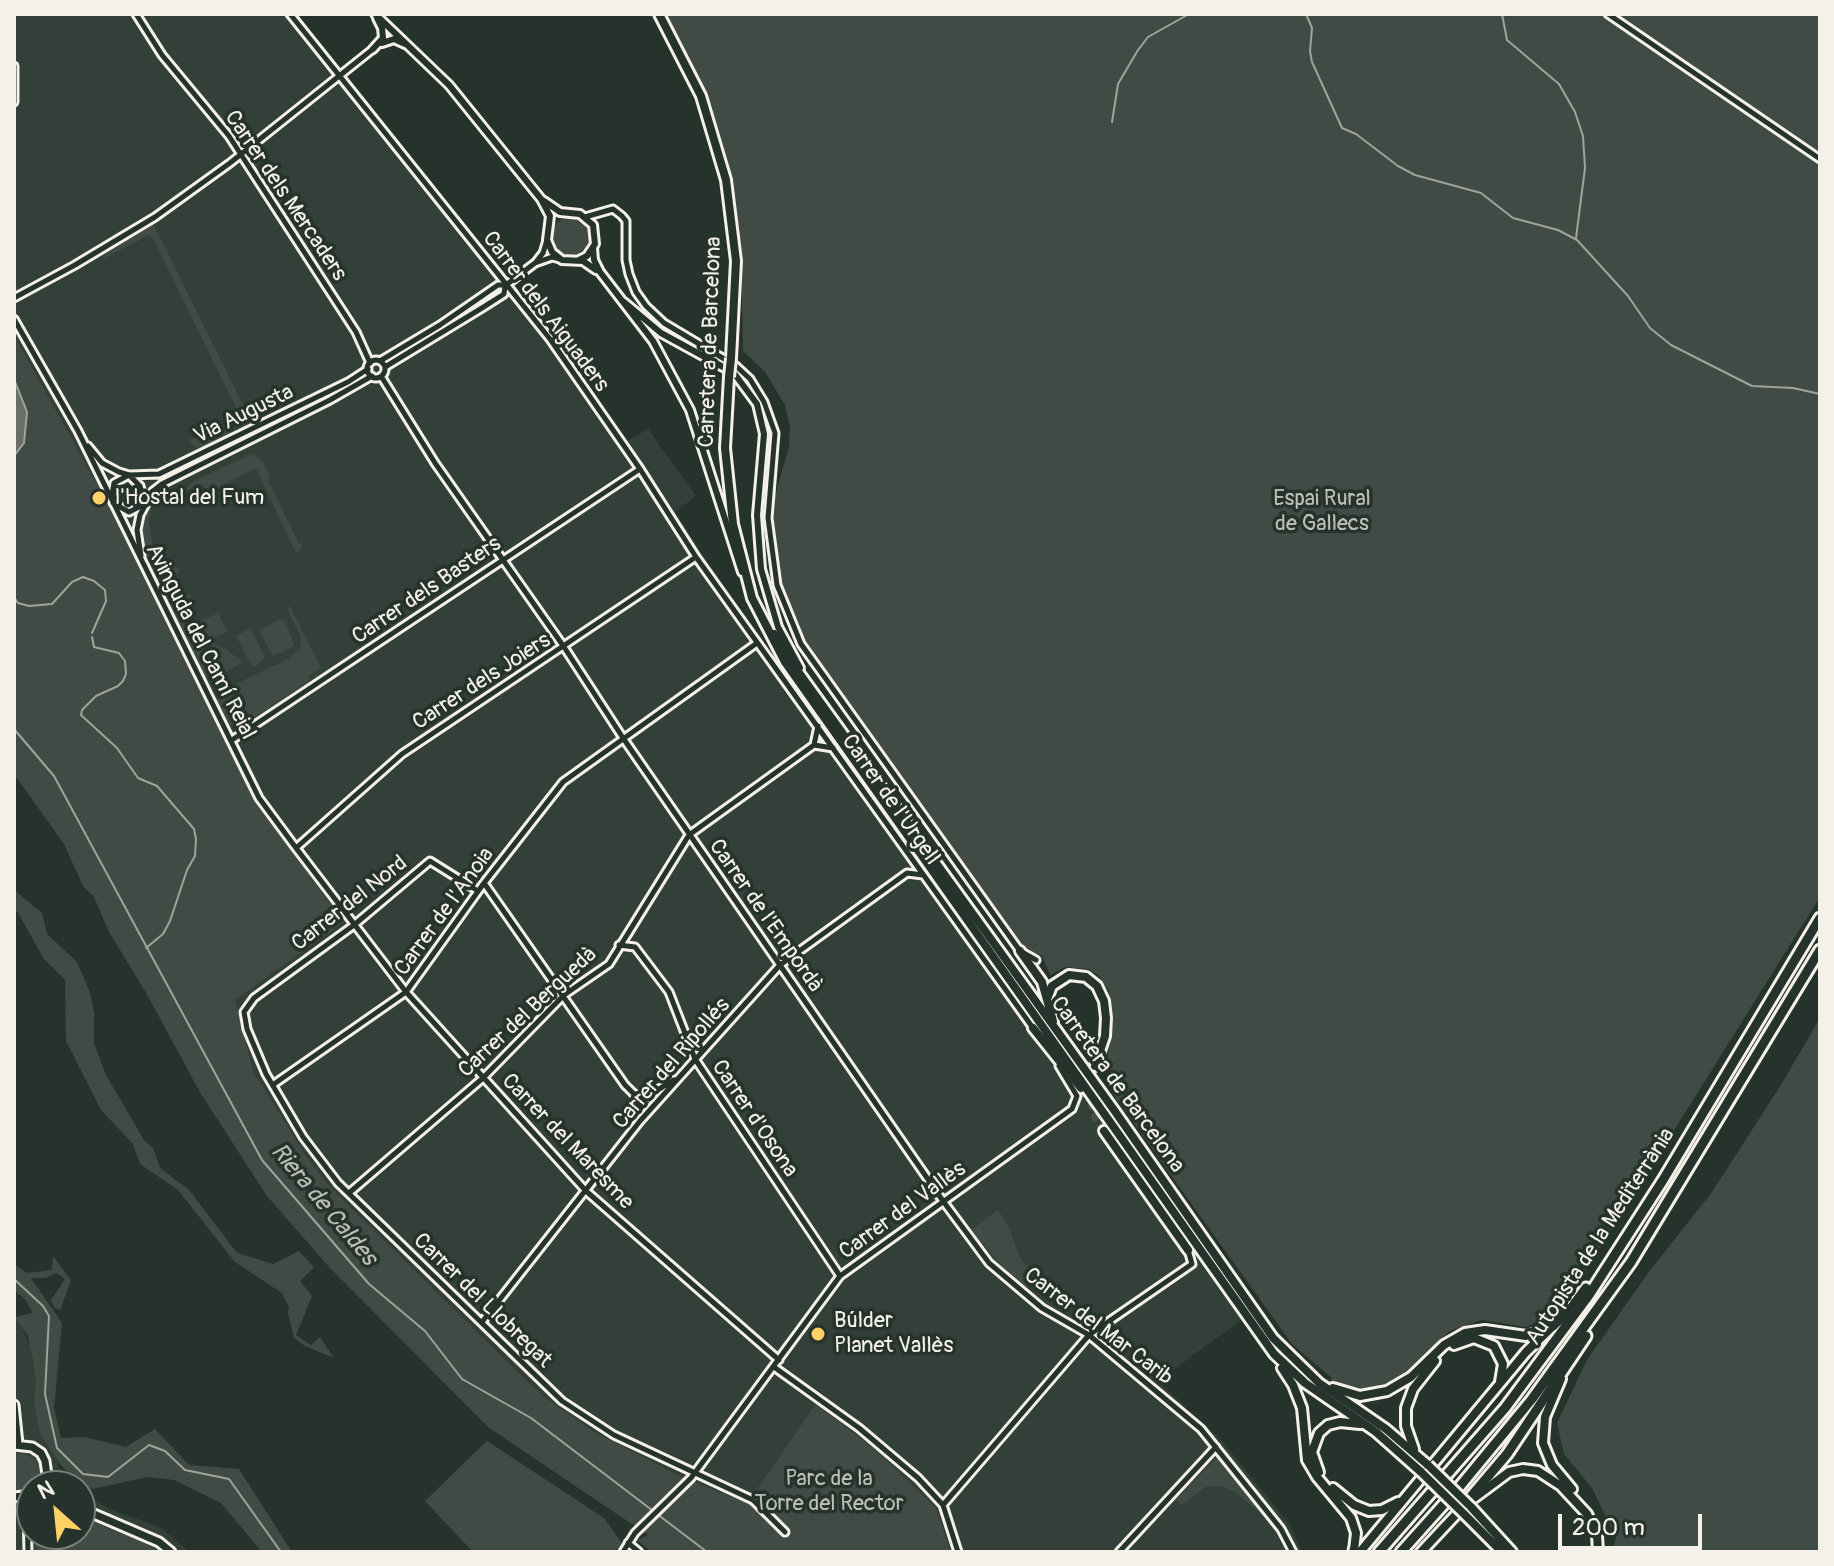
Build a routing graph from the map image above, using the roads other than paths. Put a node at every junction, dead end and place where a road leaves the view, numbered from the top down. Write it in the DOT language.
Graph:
graph roads {
  1 [pos="136,14"];
  2 [pos="290,14"];
  3 [pos="375,14"];
  4 [pos="659,14"];
  5 [pos="1608,14"];
  6 [pos="409,45"];
  7 [pos="373,49"];
  8 [pos="14,66"];
  9 [pos="339,76"];
  10 [pos="14,102"];
  11 [pos="239,155"];
  12 [pos="1820,159"];
  13 [pos="541,199"];
  14 [pos="568,213"];
  15 [pos="601,213"];
  16 [pos="585,217"];
  17 [pos="549,226"];
  18 [pos="595,230"];
  19 [pos="547,240"];
  20 [pos="593,248"];
  21 [pos="562,260"];
  22 [pos="579,260"];
  23 [pos="535,263"];
  24 [pos="600,272"];
  25 [pos="506,285"];
  26 [pos="14,298"];
  27 [pos="624,302"];
  28 [pos="14,319"];
  29 [pos="380,361"];
  30 [pos="369,366"];
  31 [pos="385,367"];
  32 [pos="372,376"];
  33 [pos="381,376"];
  34 [pos="78,431"];
  35 [pos="640,469"];
  36 [pos="129,475"];
  37 [pos="113,503"];
  38 [pos="145,504"];
  39 [pos="696,557"];
  40 [pos="502,561"];
  41 [pos="144,564"];
  42 [pos="750,587"];
  43 [pos="752,598"];
  44 [pos="757,643"];
  45 [pos="564,647"];
  46 [pos="820,699"];
  47 [pos="818,725"];
  48 [pos="623,738"];
  49 [pos="232,740"];
  50 [pos="814,745"];
  51 [pos="834,748"];
  52 [pos="689,835"];
  53 [pos="296,848"];
  54 [pos="924,875"];
  55 [pos="484,883"];
  56 [pos="478,891"];
  57 [pos="1820,907"];
  58 [pos="1820,918"];
  59 [pos="354,925"];
  60 [pos="1811,931"];
  61 [pos="619,945"];
  62 [pos="1820,950"];
  63 [pos="1020,951"];
  64 [pos="1036,960"];
  65 [pos="780,965"];
  66 [pos="406,992"];
  67 [pos="564,995"];
  68 [pos="1047,999"];
  69 [pos="246,1007"];
  70 [pos="1033,1028"];
  71 [pos="1062,1039"];
  72 [pos="695,1059"];
  73 [pos="1095,1066"];
  74 [pos="682,1076"];
  75 [pos="483,1078"];
  76 [pos="274,1084"];
  77 [pos="1098,1106"];
  78 [pos="1068,1112"];
  79 [pos="1104,1131"];
  80 [pos="586,1191"];
  81 [pos="349,1193"];
  82 [pos="943,1201"];
  83 [pos="1622,1246"];
  84 [pos="1188,1250"];
  85 [pos="840,1276"];
  86 [pos="1616,1284"];
  87 [pos="1240,1308"];
  88 [pos="482,1322"];
  89 [pos="1553,1326"];
  90 [pos="1089,1335"];
  91 [pos="779,1360"];
  92 [pos="774,1367"];
  93 [pos="1566,1368"];
  94 [pos="1311,1377"];
  95 [pos="1494,1393"];
  96 [pos="14,1405"];
  97 [pos="1366,1425"];
  98 [pos="16,1445"];
  99 [pos="1216,1447"];
  100 [pos="1416,1454"];
  101 [pos="1425,1469"];
  102 [pos="46,1470"];
  103 [pos="694,1474"];
  104 [pos="1411,1491"];
  105 [pos="943,1505"];
  106 [pos="1466,1509"];
  107 [pos="96,1515"];
  108 [pos="785,1532"];
  109 [pos="1487,1537"];
  110 [pos="628,1543"];
  111 [pos="1356,1551"];
  112 [pos="171,1552"];
  113 [pos="623,1552"];
  114 [pos="639,1552"];
  115 [pos="958,1552"];
  116 [pos="1119,1552"];
  117 [pos="1293,1552"];
  118 [pos="1379,1552"];
  119 [pos="1401,1552"];
  120 [pos="1421,1552"];
  121 [pos="1495,1552"];
  122 [pos="1502,1552"];
  123 [pos="1512,1552"];
  124 [pos="1600,1552"];
  1 -- 11 [label="street, Carrer dels Mercaders"];
  2 -- 9 [label="street, Carrer dels Aiguaders"];
  3 -- 6 [label="street"];
  3 -- 7 [label="street"];
  4 -- 42 [label="highway, Carretera de Barcelona, bridge"];
  5 -- 12 [label="street"];
  6 -- 7 [label="street"];
  6 -- 13 [label="street"];
  7 -- 9 [label="street"];
  8 -- 10 [label="street"];
  9 -- 11 [label="street"];
  9 -- 25 [label="street, Carrer dels Aiguaders"];
  11 -- 26 [label="street"];
  11 -- 30 [label="street, Carrer dels Mercaders"];
  13 -- 14 [label="street"];
  13 -- 17 [label="street"];
  14 -- 16 [label="street"];
  14 -- 17 [label="street"];
  15 -- 16 [label="street"];
  15 -- 18 [label="street"];
  15 -- 63 [label="street"];
  16 -- 18 [label="street"];
  17 -- 19 [label="street"];
  18 -- 20 [label="street"];
  19 -- 21 [label="street"];
  19 -- 23 [label="street"];
  20 -- 22 [label="street"];
  20 -- 24 [label="street"];
  21 -- 22 [label="street"];
  21 -- 23 [label="street"];
  22 -- 24 [label="street"];
  23 -- 25 [label="street"];
  24 -- 27 [label="street"];
  25 -- 29 [label="street"];
  25 -- 31 [label="street"];
  25 -- 35 [label="street, Carrer dels Aiguaders"];
  27 -- 43 [label="street"];
  27 -- 46 [label="street"];
  28 -- 34 [label="street, Avinguda del Camí Reial"];
  29 -- 30 [label="street, Via Augusta"];
  29 -- 31 [label="street"];
  30 -- 32 [label="street, Carrer dels Mercaders"];
  30 -- 36 [label="street, Via Augusta"];
  31 -- 33 [label="street"];
  32 -- 33 [label="street"];
  32 -- 38 [label="street, Via Augusta"];
  33 -- 40 [label="street"];
  34 -- 36 [label="street"];
  34 -- 37 [label="street, Avinguda del Camí Reial"];
  35 -- 39 [label="street, Carrer dels Aiguaders"];
  35 -- 40 [label="street, Carrer dels Basters"];
  36 -- 37 [label="street"];
  36 -- 38 [label="street"];
  37 -- 38 [label="street"];
  37 -- 41 [label="street, Avinguda del Camí Reial"];
  38 -- 41 [label="street"];
  39 -- 44 [label="street, Carrer dels Aiguaders"];
  39 -- 45 [label="street, Carrer dels Joiers"];
  40 -- 45 [label="street"];
  40 -- 49 [label="street, Carrer dels Basters"];
  41 -- 49 [label="street, Avinguda del Camí Reial"];
  42 -- 43 [label="highway, Carretera de Barcelona"];
  42 -- 46 [label="highway, Carretera de Barcelona"];
  43 -- 77 [label="highway, Carretera de Barcelona"];
  44 -- 47 [label="street, Carrer de l'Urgell"];
  44 -- 48 [label="street"];
  45 -- 48 [label="street, Carrer de l'Empordà"];
  45 -- 53 [label="street, Carrer dels Joiers"];
  46 -- 71 [label="highway, Carretera de Barcelona"];
  47 -- 50 [label="street"];
  47 -- 51 [label="street, Carrer de l'Urgell"];
  48 -- 52 [label="street, Carrer de l'Empordà"];
  48 -- 55 [label="street, Carrer de l'Anoia"];
  49 -- 53 [label="street, Avinguda del Camí Reial"];
  50 -- 51 [label="street"];
  50 -- 52 [label="street, Carrer del Berguedà"];
  51 -- 54 [label="street, Carrer de l'Urgell"];
  52 -- 61 [label="street, Carrer del Berguedà"];
  52 -- 65 [label="street, Carrer de l'Empordà"];
  53 -- 59 [label="street, Avinguda del Camí Reial"];
  54 -- 65 [label="street, Carrer del Ripollés"];
  54 -- 70 [label="street, Carrer de l'Urgell"];
  55 -- 56 [label="street, Carrer de l'Anoia"];
  55 -- 67 [label="street"];
  56 -- 59 [label="street, Carrer del Nord"];
  56 -- 66 [label="street, Carrer de l'Anoia"];
  57 -- 60 [label="highway"];
  58 -- 60 [label="highway, Autopista de la Mediterrània"];
  59 -- 66 [label="street, Carrer del Maresme"];
  59 -- 69 [label="street, Carrer del Nord"];
  60 -- 83 [label="highway, Autopista de la Mediterrània"];
  61 -- 67 [label="street, Carrer del Berguedà"];
  61 -- 72 [label="street, Carrer d'Osona"];
  62 -- 86 [label="highway, Autopista de la Mediterrània"];
  63 -- 64 [label="street"];
  63 -- 68 [label="highway"];
  65 -- 72 [label="street, Carrer del Ripollés"];
  65 -- 82 [label="street, Carrer de l'Empordà"];
  66 -- 75 [label="street, Carrer del Maresme"];
  66 -- 76 [label="street, Carrer de l'Anoia"];
  67 -- 74 [label="street"];
  67 -- 75 [label="street, Carrer del Berguedà"];
  68 -- 71 [label="highway"];
  68 -- 73 [label="highway"];
  69 -- 76 [label="street, Carrer del Llobregat"];
  70 -- 77 [label="highway"];
  70 -- 78 [label="street, Carrer de l'Urgell"];
  71 -- 94 [label="highway, Carretera de Barcelona"];
  72 -- 74 [label="street, Carrer del Ripollés"];
  72 -- 85 [label="street, Carrer d'Osona"];
  74 -- 80 [label="street, Carrer del Ripollés"];
  75 -- 80 [label="street, Carrer del Maresme"];
  75 -- 81 [label="street, Carrer del Berguedà"];
  76 -- 81 [label="street, Carrer del Llobregat"];
  77 -- 87 [label="highway, Carretera de Barcelona"];
  78 -- 82 [label="street, Carrer del Vallès"];
  79 -- 84 [label="highway"];
  80 -- 88 [label="street, Carrer del Ripollés"];
  80 -- 91 [label="street, Carrer del Maresme"];
  81 -- 88 [label="street, Carrer del Llobregat"];
  82 -- 85 [label="street, Carrer del Vallès"];
  82 -- 90 [label="street, Carrer del Mar Carib"];
  83 -- 89 [label="highway"];
  83 -- 118 [label="highway, Autopista de la Mediterrània"];
  84 -- 90 [label="street"];
  85 -- 91 [label="street, Carrer del Vallès"];
  86 -- 93 [label="highway"];
  86 -- 119 [label="highway, Autopista de la Mediterrània"];
  87 -- 97 [label="highway, Carretera de Barcelona"];
  87 -- 111 [label="highway"];
  88 -- 103 [label="street, Carrer del Llobregat"];
  89 -- 94 [label="highway"];
  89 -- 95 [label="highway"];
  90 -- 99 [label="street, Carrer del Mar Carib"];
  90 -- 105 [label="street"];
  91 -- 92 [label="street, Carrer del Vallès"];
  92 -- 103 [label="street, Carrer del Vallès"];
  92 -- 105 [label="street"];
  93 -- 106 [label="highway"];
  93 -- 124 [label="highway"];
  94 -- 100 [label="highway, Carretera de Barcelona"];
  95 -- 100 [label="highway"];
  95 -- 104 [label="highway"];
  96 -- 98 [label="main road"];
  97 -- 101 [label="highway, Carretera de Barcelona"];
  97 -- 104 [label="highway"];
  98 -- 102 [label="main road"];
  99 -- 116 [label="street"];
  99 -- 117 [label="street, Carrer del Mar Carib"];
  100 -- 101 [label="highway, Carretera de Barcelona"];
  101 -- 106 [label="highway, Carretera de Barcelona, bridge"];
  103 -- 108 [label="street, Carrer del Llobregat"];
  103 -- 110 [label="street, Carrer del Vallès"];
  104 -- 111 [label="highway"];
  105 -- 115 [label="street"];
  106 -- 109 [label="highway, Carretera de Barcelona"];
  106 -- 120 [label="highway"];
  106 -- 123 [label="highway, Carretera de Barcelona"];
  106 -- 124 [label="highway"];
  107 -- 112 [label="main road"];
  109 -- 121 [label="highway"];
  109 -- 122 [label="highway, Carretera de Barcelona"];
  110 -- 113 [label="street, Carrer del Vallès"];
  110 -- 114 [label="street"];
}
